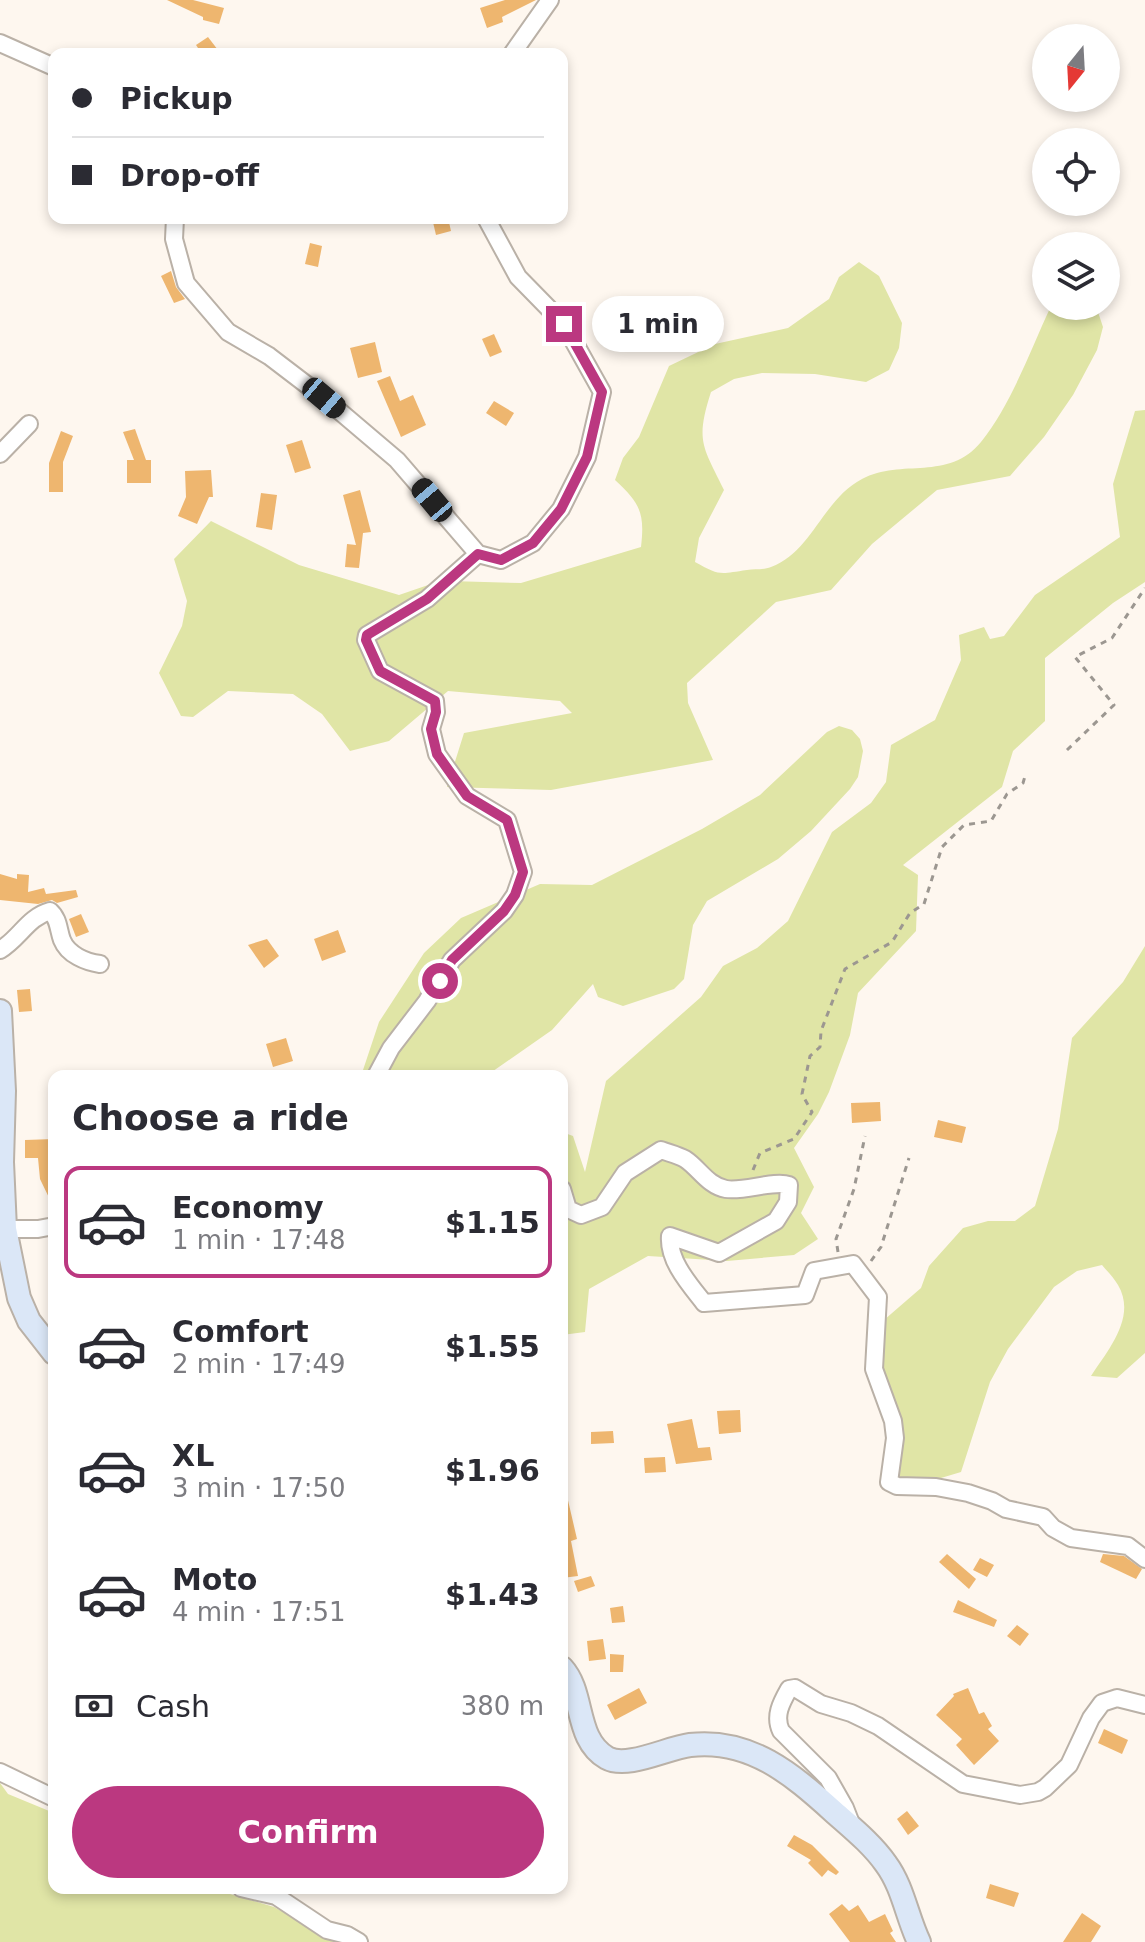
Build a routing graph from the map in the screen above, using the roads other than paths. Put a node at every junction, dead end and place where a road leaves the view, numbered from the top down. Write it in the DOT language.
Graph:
graph roads {
  1 [pos="550,0"];
  2 [pos="0,43"];
  3 [pos="516,48"];
  4 [pos="48,64"];
  5 [pos="175,224"];
  6 [pos="489,224"];
  7 [pos="29,424"];
  8 [pos="0,454"];
  9 [pos="478,554"];
  10 [pos="0,950"];
  11 [pos="100,964"];
  12 [pos="0,1011"];
  13 [pos="379,1070"];
  14 [pos="568,1209"];
  15 [pos="48,1227"];
  16 [pos="5,1229"];
  17 [pos="48,1345"];
  18 [pos="1145,1559"];
  19 [pos="568,1674"];
  20 [pos="1145,1705"];
  21 [pos="0,1772"];
  22 [pos="48,1795"];
  23 [pos="853,1829"];
  24 [pos="267,1894"];
  25 [pos="359,1942"];
  26 [pos="919,1942"];
  1 -- 3 [label="street"];
  2 -- 4 [label="street"];
  5 -- 9 [label="street"];
  6 -- 9 [label="street"];
  7 -- 8 [label="street"];
  9 -- 13 [label="street"];
  10 -- 11 [label="street"];
  12 -- 16 [label="main road"];
  14 -- 18 [label="street"];
  15 -- 16 [label="street"];
  16 -- 17 [label="main road"];
  19 -- 23 [label="main road"];
  20 -- 23 [label="street"];
  21 -- 22 [label="street"];
  23 -- 26 [label="main road"];
  24 -- 25 [label="street"];
}
